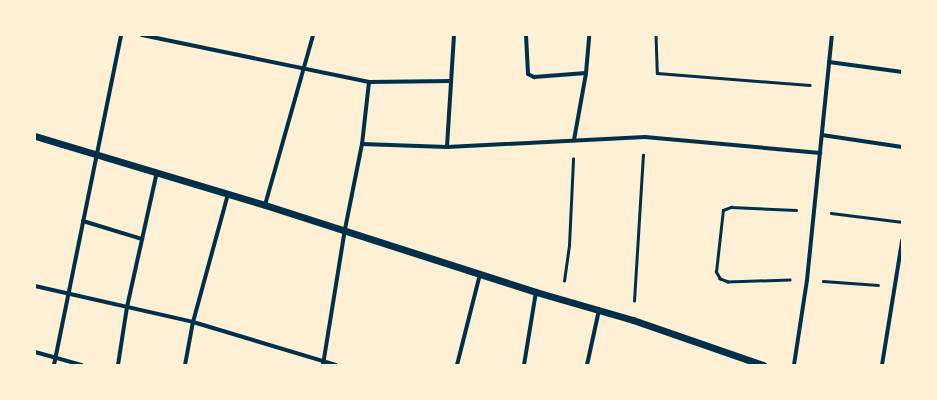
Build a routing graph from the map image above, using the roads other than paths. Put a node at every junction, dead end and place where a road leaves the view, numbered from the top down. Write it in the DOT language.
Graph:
graph roads {
  1 [pos="121,35"];
  2 [pos="142,35"];
  3 [pos="313,35"];
  4 [pos="454,35"];
  5 [pos="526,35"];
  6 [pos="589,35"];
  7 [pos="832,35"];
  8 [pos="829,62"];
  9 [pos="303,69"];
  10 [pos="902,72"];
  11 [pos="586,73"];
  12 [pos="451,81"];
  13 [pos="369,82"];
  14 [pos="822,135"];
  15 [pos="35,136"];
  16 [pos="574,140"];
  17 [pos="362,144"];
  18 [pos="447,146"];
  19 [pos="902,147"];
  20 [pos="97,153"];
  21 [pos="820,153"];
  22 [pos="157,172"];
  23 [pos="228,194"];
  24 [pos="265,204"];
  25 [pos="83,221"];
  26 [pos="344,230"];
  27 [pos="142,239"];
  28 [pos="902,241"];
  29 [pos="480,274"];
  30 [pos="35,286"];
  31 [pos="536,292"];
  32 [pos="68,294"];
  33 [pos="127,307"];
  34 [pos="599,310"];
  35 [pos="193,322"];
  36 [pos="35,352"];
  37 [pos="56,358"];
  38 [pos="323,364"];
  39 [pos="54,365"];
  40 [pos="82,365"];
  41 [pos="118,365"];
  42 [pos="185,365"];
  43 [pos="336,365"];
  44 [pos="456,365"];
  45 [pos="524,365"];
  46 [pos="588,365"];
  47 [pos="762,365"];
  48 [pos="794,365"];
  49 [pos="882,365"];
  1 -- 20 [label="street"];
  2 -- 9 [label="street"];
  3 -- 9 [label="street"];
  4 -- 12 [label="street"];
  5 -- 11 [label="street"];
  6 -- 11 [label="street"];
  7 -- 8 [label="street"];
  8 -- 10 [label="street"];
  8 -- 14 [label="street"];
  9 -- 13 [label="street"];
  9 -- 24 [label="street"];
  11 -- 16 [label="street"];
  12 -- 13 [label="street"];
  12 -- 18 [label="street"];
  13 -- 17 [label="street"];
  14 -- 19 [label="street"];
  14 -- 21 [label="street"];
  15 -- 20 [label="street"];
  16 -- 18 [label="street"];
  16 -- 21 [label="street"];
  17 -- 18 [label="street"];
  17 -- 26 [label="street"];
  20 -- 22 [label="street"];
  20 -- 25 [label="street"];
  21 -- 48 [label="street"];
  22 -- 23 [label="street"];
  22 -- 27 [label="street"];
  23 -- 24 [label="street"];
  23 -- 35 [label="street"];
  24 -- 26 [label="street"];
  25 -- 27 [label="street"];
  25 -- 32 [label="street"];
  26 -- 29 [label="street"];
  26 -- 38 [label="street"];
  27 -- 33 [label="street"];
  28 -- 49 [label="street"];
  29 -- 31 [label="street"];
  29 -- 44 [label="street"];
  30 -- 32 [label="street"];
  31 -- 34 [label="street"];
  31 -- 45 [label="street"];
  32 -- 33 [label="street"];
  32 -- 37 [label="street"];
  33 -- 35 [label="street"];
  33 -- 41 [label="street"];
  34 -- 46 [label="street"];
  34 -- 47 [label="street"];
  35 -- 38 [label="street"];
  35 -- 42 [label="street"];
  36 -- 37 [label="street"];
  37 -- 39 [label="street"];
  37 -- 40 [label="street"];
  38 -- 43 [label="street"];
}
